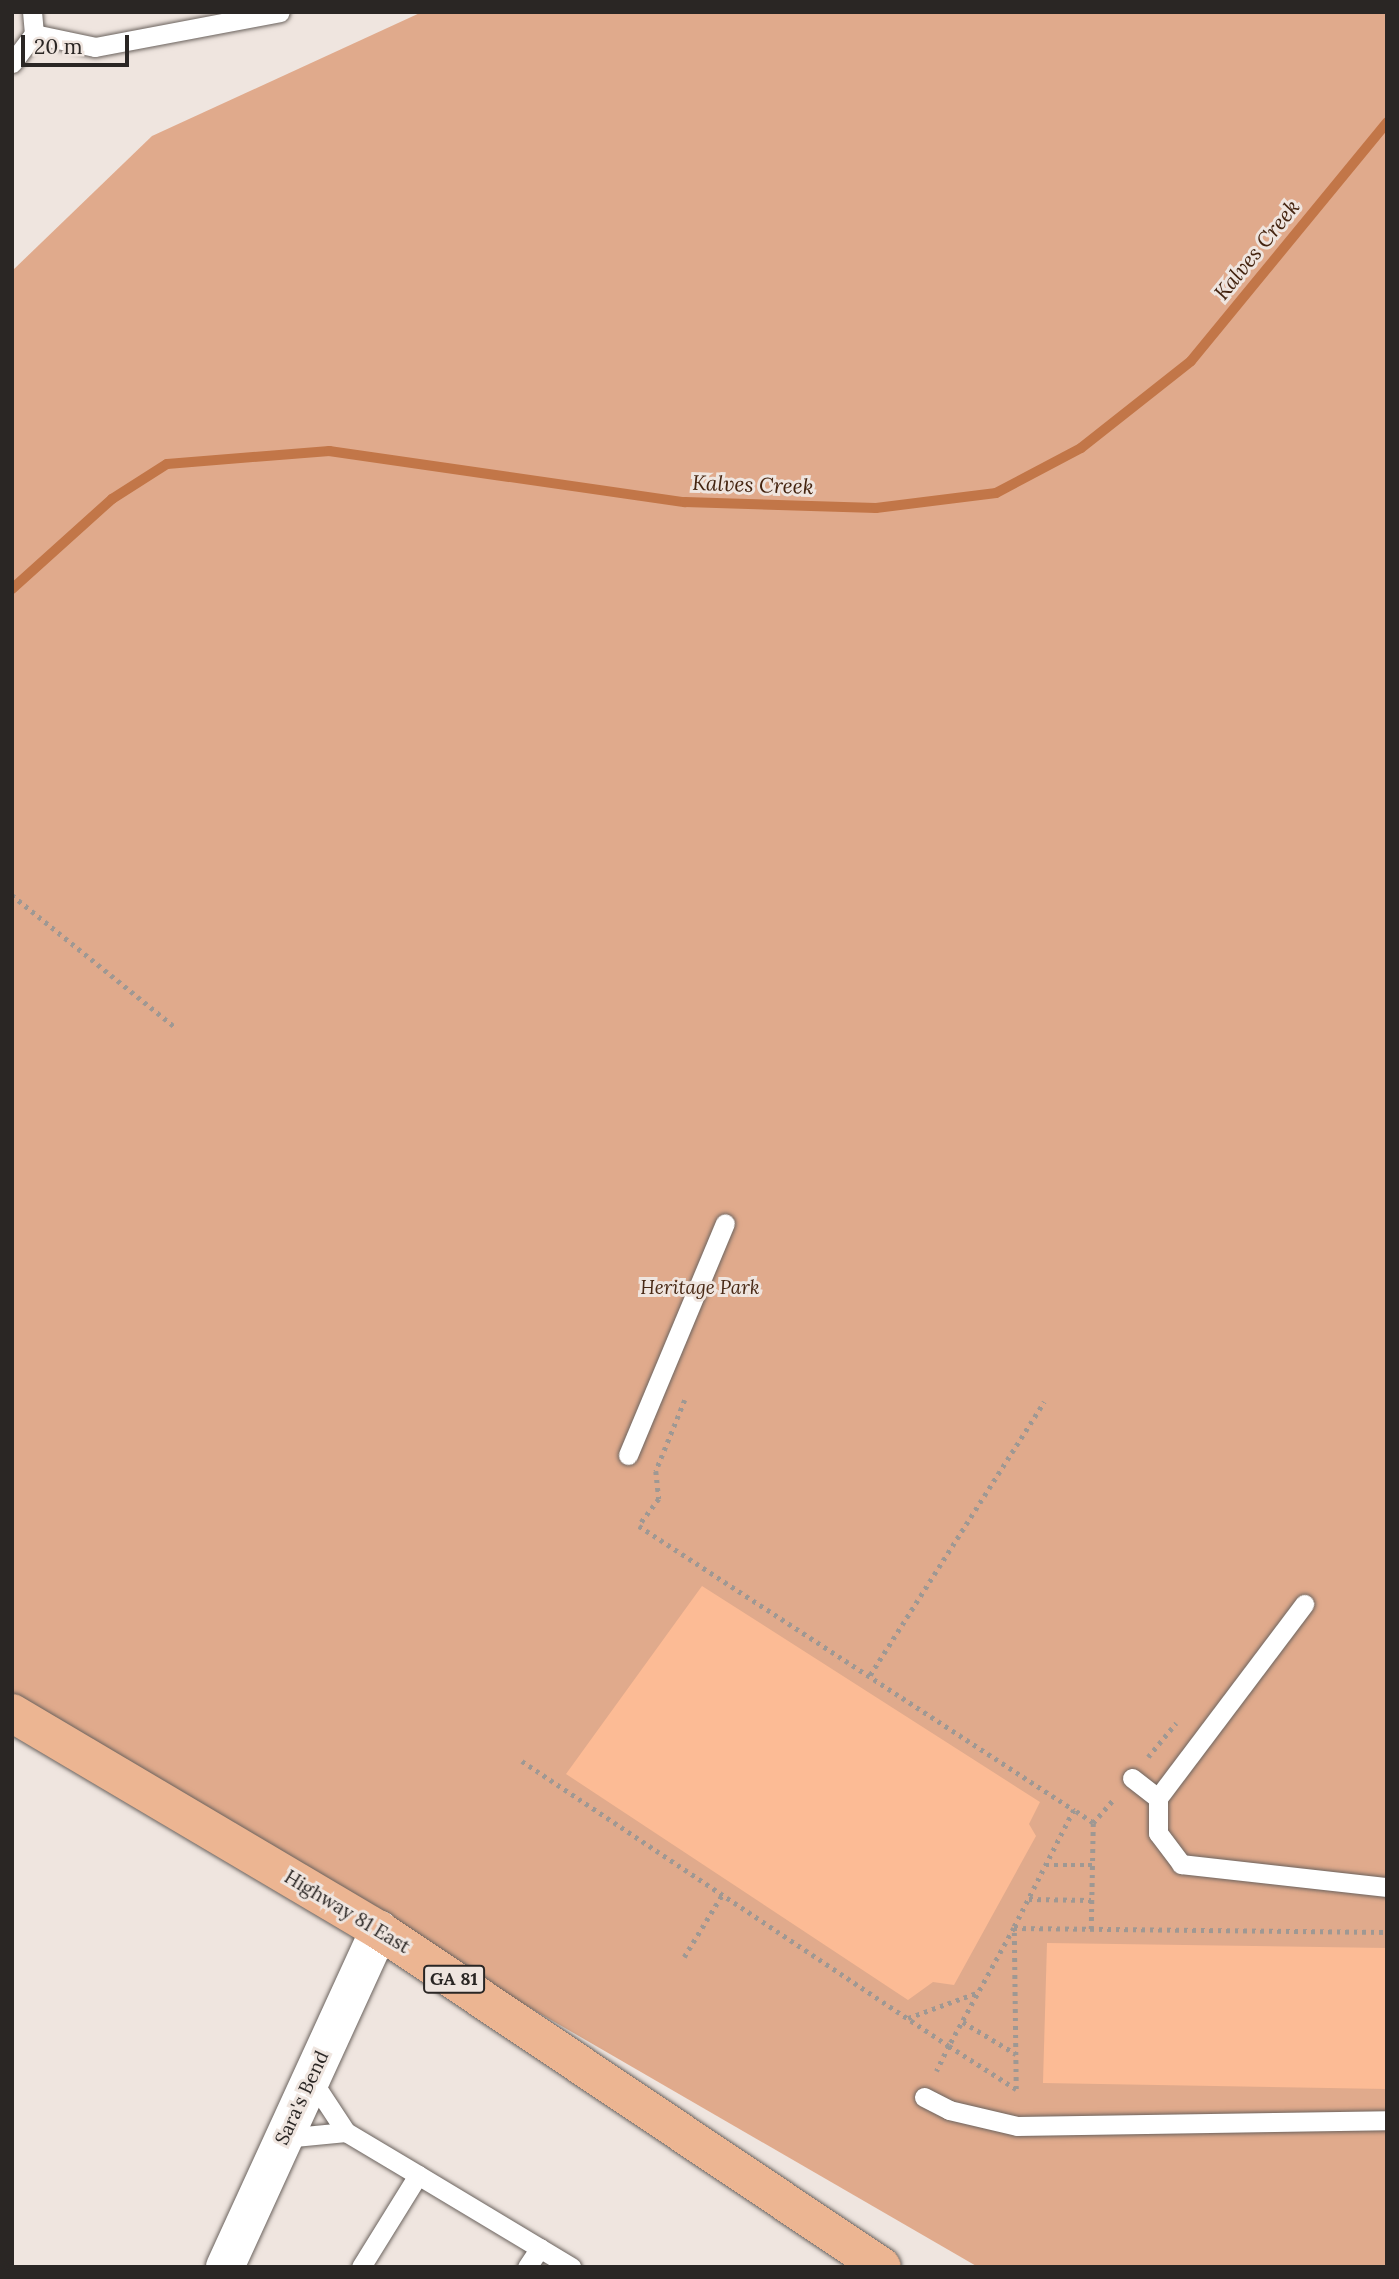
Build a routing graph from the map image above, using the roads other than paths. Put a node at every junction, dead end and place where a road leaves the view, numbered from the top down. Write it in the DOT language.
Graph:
graph roads {
  1 [pos="32,12"];
  2 [pos="280,12"];
  3 [pos="34,34"];
  4 [pos="12,63"];
  5 [pos="726,1223"];
  6 [pos="628,1455"];
  7 [pos="1304,1604"];
  8 [pos="12,1713"];
  9 [pos="1132,1778"];
  10 [pos="1158,1798"];
  11 [pos="1387,1886"];
  12 [pos="379,1930"];
  13 [pos="311,2079"];
  14 [pos="924,2097"];
  15 [pos="1387,2119"];
  16 [pos="346,2132"];
  17 [pos="284,2138"];
  18 [pos="418,2175"];
  19 [pos="540,2248"];
  20 [pos="225,2267"];
  21 [pos="361,2267"];
  22 [pos="527,2267"];
  23 [pos="571,2267"];
  24 [pos="882,2267"];
  1 -- 3 [label="lane"];
  2 -- 3 [label="lane"];
  3 -- 4 [label="lane"];
  5 -- 6 [label="lane"];
  7 -- 10 [label="lane"];
  8 -- 12 [label="main road, Highway 81 East / GA 81"];
  9 -- 10 [label="lane"];
  10 -- 11 [label="lane"];
  12 -- 13 [label="street, Sara's Bend"];
  12 -- 24 [label="main road, Highway 81 East / GA 81"];
  13 -- 16 [label="lane"];
  13 -- 17 [label="street, Sara's Bend"];
  14 -- 15 [label="lane"];
  16 -- 17 [label="lane"];
  16 -- 18 [label="lane"];
  17 -- 20 [label="street, Sara's Bend"];
  18 -- 19 [label="lane"];
  18 -- 21 [label="lane"];
  19 -- 22 [label="lane"];
  19 -- 23 [label="lane"];
}
